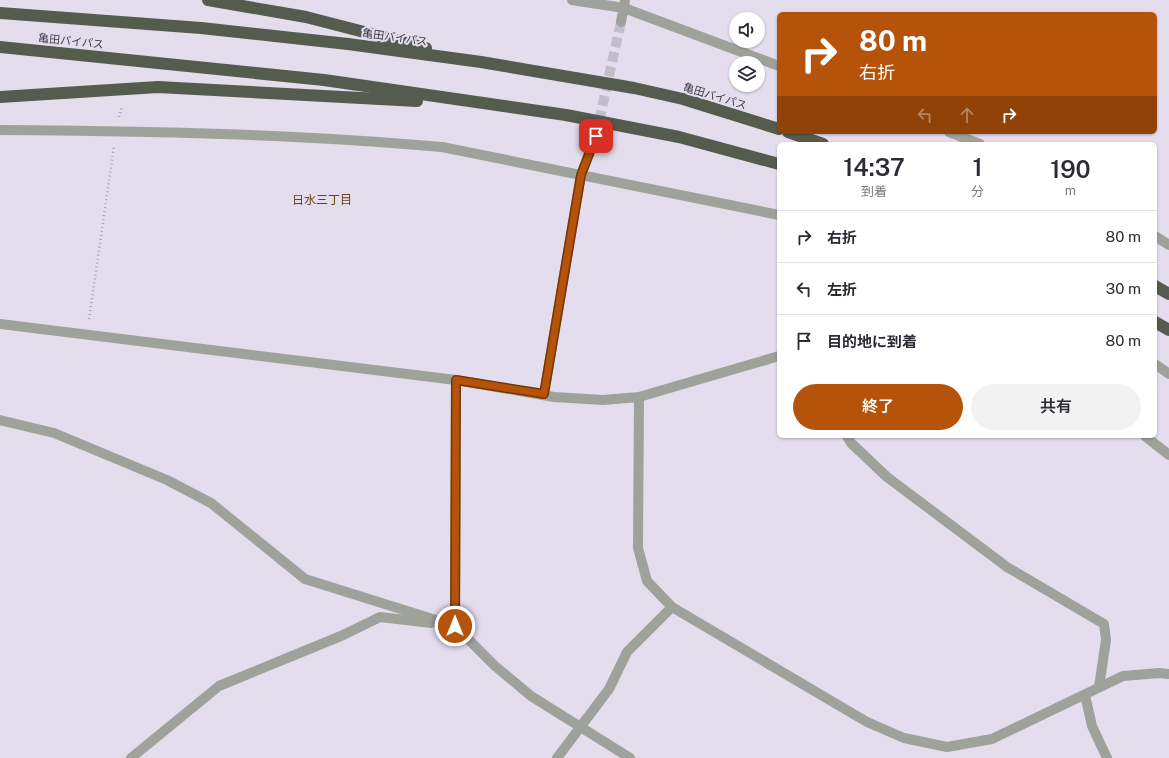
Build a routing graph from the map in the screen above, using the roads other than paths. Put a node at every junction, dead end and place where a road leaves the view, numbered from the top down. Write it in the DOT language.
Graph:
graph roads {
  1 [pos="208,0"];
  2 [pos="572,0"];
  3 [pos="624,4"];
  4 [pos="0,13"];
  5 [pos="621,22"];
  6 [pos="0,47"];
  7 [pos="482,62"];
  8 [pos="777,65"];
  9 [pos="0,97"];
  10 [pos="498,105"];
  11 [pos="777,128"];
  12 [pos="0,130"];
  13 [pos="794,134"];
  14 [pos="954,134"];
  15 [pos="596,136"];
  16 [pos="817,142"];
  17 [pos="975,142"];
  18 [pos="777,163"];
  19 [pos="581,175"];
  20 [pos="777,214"];
  21 [pos="1157,237"];
  22 [pos="1169,245"];
  23 [pos="1157,287"];
  24 [pos="1169,294"];
  25 [pos="1157,323"];
  26 [pos="0,324"];
  27 [pos="1169,330"];
  28 [pos="777,357"];
  29 [pos="1157,365"];
  30 [pos="1169,374"];
  31 [pos="456,380"];
  32 [pos="544,394"];
  33 [pos="639,397"];
  34 [pos="0,420"];
  35 [pos="848,438"];
  36 [pos="1148,438"];
  37 [pos="1169,455"];
  38 [pos="672,607"];
  39 [pos="455,626"];
  40 [pos="1169,674"];
  41 [pos="1099,687"];
  42 [pos="1085,695"];
  43 [pos="579,727"];
  44 [pos="131,758"];
  45 [pos="557,758"];
  46 [pos="630,758"];
  47 [pos="1107,758"];
  1 -- 7 [label="highway"];
  2 -- 3 [label="street"];
  3 -- 5 [label="street"];
  3 -- 8 [label="street"];
  4 -- 7 [label="highway, 亀田バイパス"];
  6 -- 10 [label="highway, 亀田バイパス"];
  7 -- 11 [label="highway, 亀田バイパス"];
  9 -- 10 [label="highway"];
  10 -- 18 [label="highway, 亀田バイパス"];
  12 -- 19 [label="street"];
  13 -- 16 [label="highway"];
  14 -- 17 [label="street"];
  15 -- 19 [label="street"];
  19 -- 20 [label="street"];
  19 -- 32 [label="street"];
  21 -- 22 [label="street"];
  23 -- 24 [label="highway"];
  25 -- 27 [label="highway"];
  26 -- 31 [label="street"];
  28 -- 33 [label="street"];
  29 -- 30 [label="street"];
  31 -- 32 [label="street"];
  31 -- 39 [label="street"];
  32 -- 33 [label="street"];
  33 -- 38 [label="street"];
  34 -- 39 [label="street"];
  35 -- 41 [label="street"];
  36 -- 37 [label="street"];
  38 -- 42 [label="street"];
  38 -- 43 [label="street"];
  39 -- 43 [label="street"];
  39 -- 44 [label="street"];
  40 -- 41 [label="street"];
  41 -- 42 [label="street"];
  42 -- 47 [label="street"];
  43 -- 45 [label="street"];
  43 -- 46 [label="street"];
}
